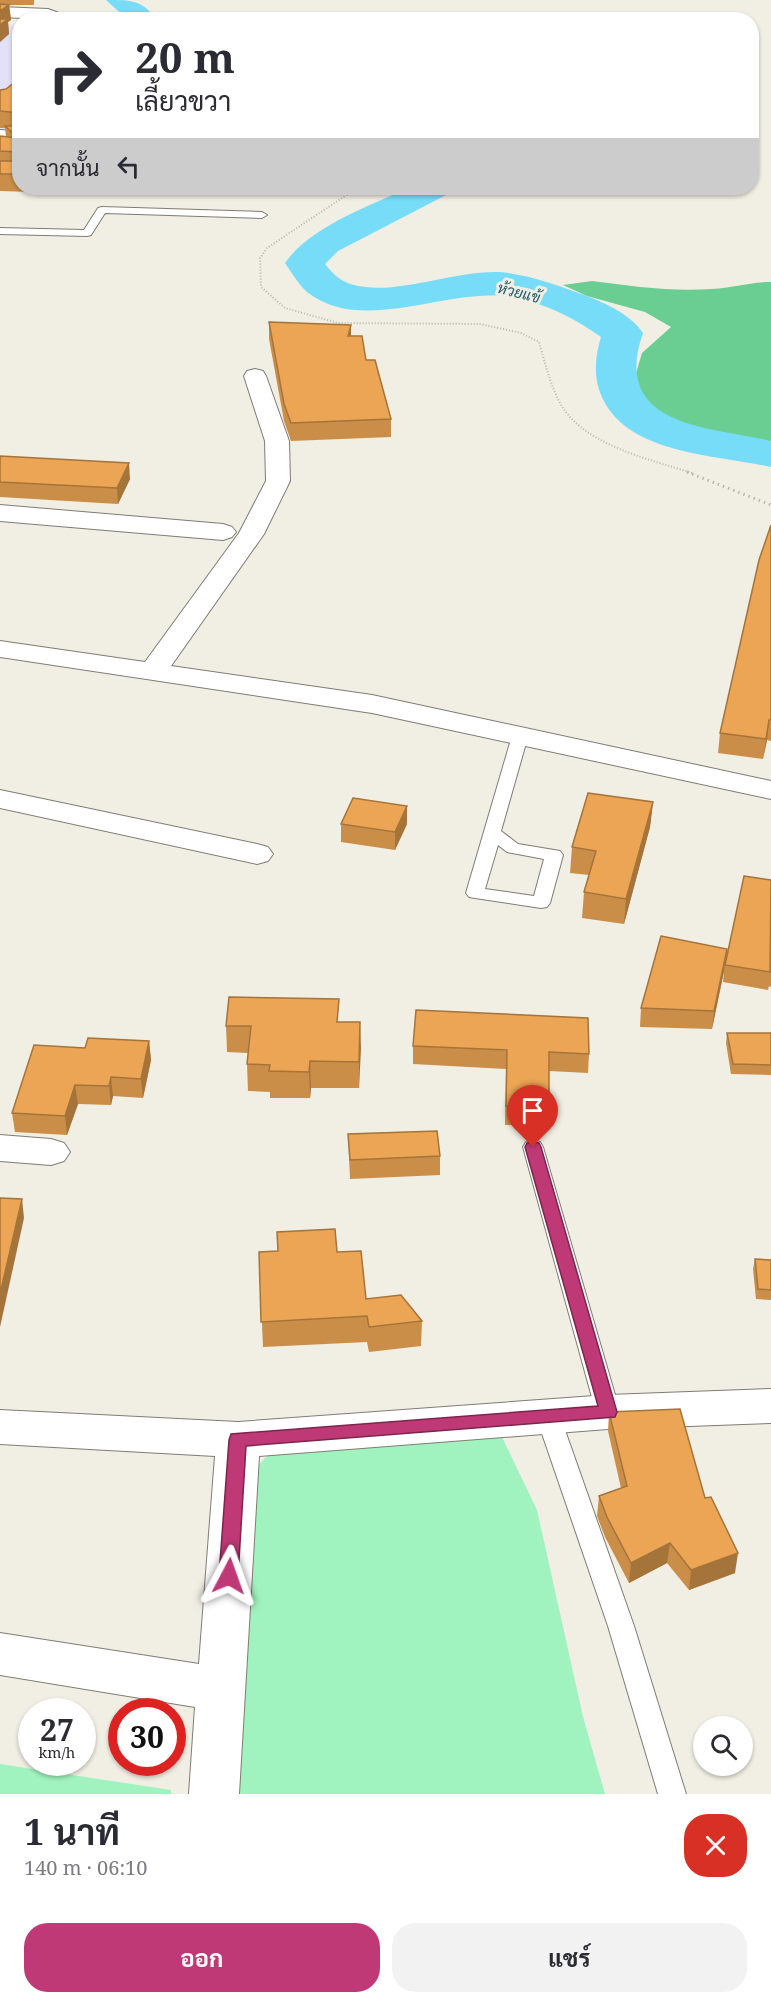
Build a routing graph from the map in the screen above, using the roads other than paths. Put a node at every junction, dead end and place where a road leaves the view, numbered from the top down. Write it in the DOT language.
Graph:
graph roads {
  1 [pos="262,215"];
  2 [pos="0,231"];
  3 [pos="255,376"];
  4 [pos="0,513"];
  5 [pos="223,532"];
  6 [pos="0,649"];
  7 [pos="152,672"];
  8 [pos="520,736"];
  9 [pos="771,790"];
  10 [pos="0,799"];
  11 [pos="492,832"];
  12 [pos="257,854"];
  13 [pos="533,1147"];
  14 [pos="0,1148"];
  15 [pos="51,1152"];
  16 [pos="771,1406"];
  17 [pos="608,1412"];
  18 [pos="548,1416"];
  19 [pos="0,1427"];
  20 [pos="238,1440"];
  21 [pos="0,1654"];
  22 [pos="221,1689"];
  23 [pos="214,1794"];
  24 [pos="672,1794"];
  1 -- 2 [label="lane"];
  3 -- 7 [label="street"];
  4 -- 5 [label="street"];
  6 -- 7 [label="street"];
  7 -- 8 [label="street"];
  8 -- 9 [label="street"];
  8 -- 11 [label="lane"];
  10 -- 12 [label="street"];
  11 -- 11 [label="lane"];
  13 -- 17 [label="lane"];
  14 -- 15 [label="street"];
  16 -- 17 [label="street"];
  17 -- 18 [label="street"];
  18 -- 20 [label="street"];
  18 -- 24 [label="lane"];
  19 -- 20 [label="street"];
  20 -- 22 [label="street"];
  21 -- 22 [label="street"];
  22 -- 23 [label="street"];
}
